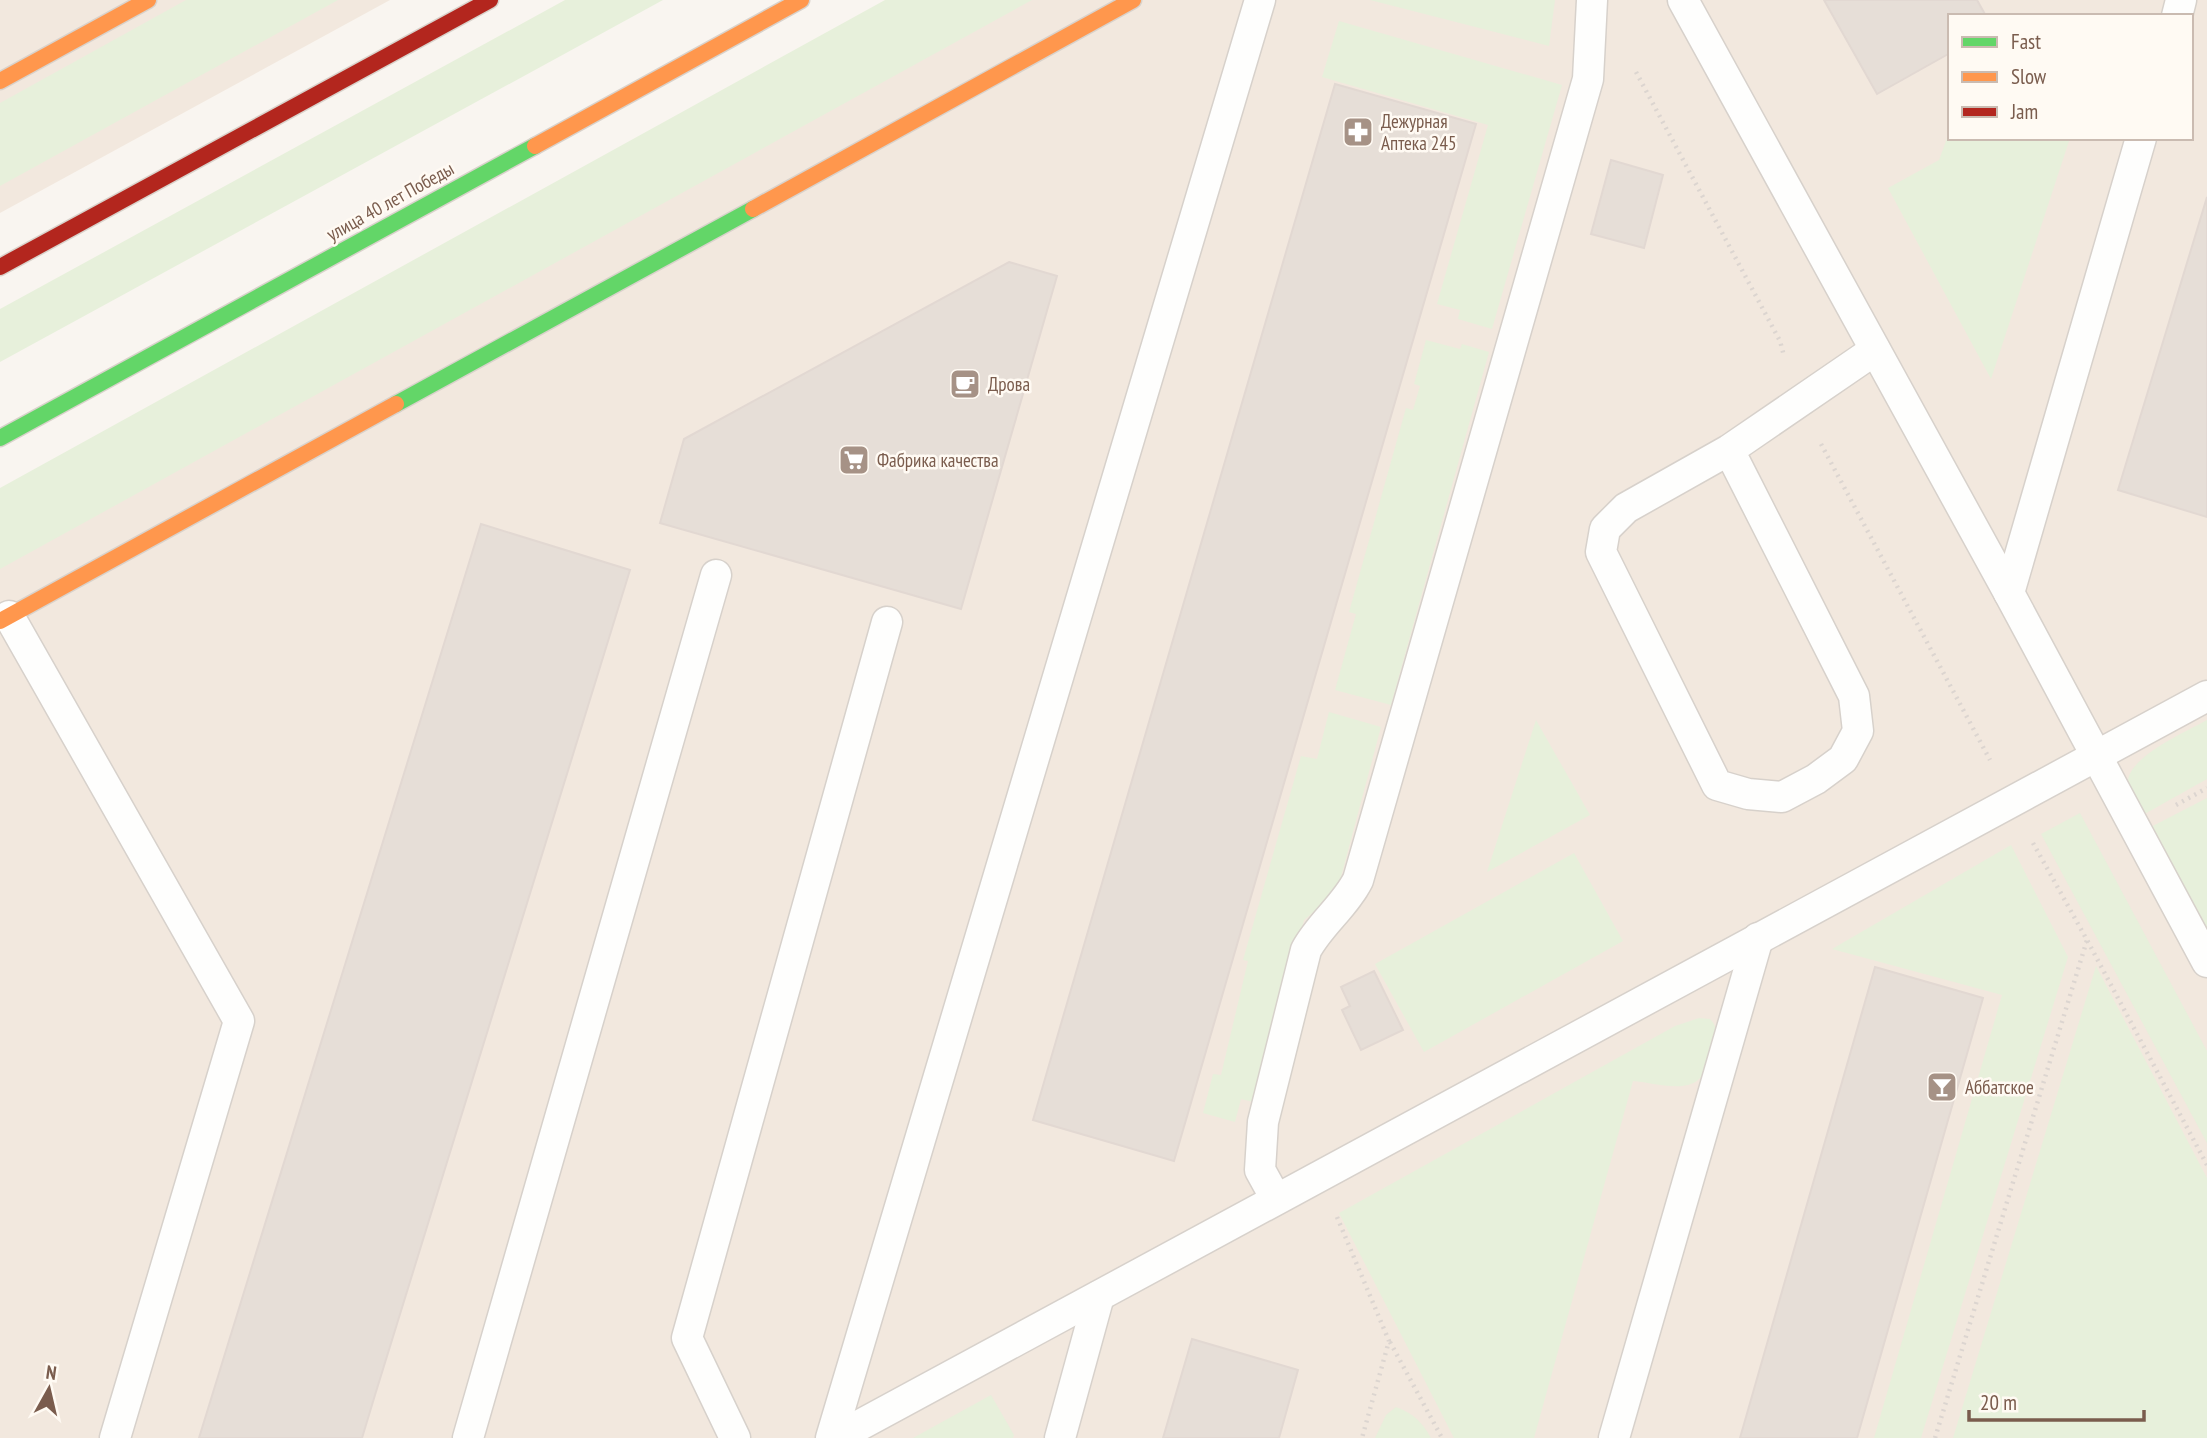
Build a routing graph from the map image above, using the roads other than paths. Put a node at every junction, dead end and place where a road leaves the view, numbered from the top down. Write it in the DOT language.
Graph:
graph roads {
  1 [pos="148,0"];
  2 [pos="490,0"];
  3 [pos="801,0"];
  4 [pos="1133,0"];
  5 [pos="1260,0"];
  6 [pos="1592,0"];
  7 [pos="1684,0"];
  8 [pos="0,81"];
  9 [pos="2140,140"];
  10 [pos="0,267"];
  11 [pos="1875,351"];
  12 [pos="0,438"];
  13 [pos="1729,450"];
  14 [pos="716,575"];
  15 [pos="2009,593"];
  16 [pos="4,619"];
  17 [pos="887,622"];
  18 [pos="2207,696"];
  19 [pos="2097,755"];
  20 [pos="1758,938"];
  21 [pos="2207,962"];
  22 [pos="1276,1199"];
  23 [pos="1099,1296"];
  24 [pos="115,1438"];
  25 [pos="468,1438"];
  26 [pos="736,1438"];
  27 [pos="831,1438"];
  28 [pos="836,1438"];
  29 [pos="1060,1438"];
  30 [pos="1614,1438"];
  1 -- 8 [label="main road"];
  2 -- 10 [label="main road"];
  3 -- 12 [label="main road, улица 40 лет Победы"];
  4 -- 16 [label="main road"];
  5 -- 27 [label="lane"];
  6 -- 22 [label="lane"];
  7 -- 11 [label="lane"];
  9 -- 15 [label="lane"];
  11 -- 13 [label="lane"];
  11 -- 15 [label="lane"];
  13 -- 13 [label="lane"];
  14 -- 25 [label="lane"];
  15 -- 19 [label="lane"];
  16 -- 24 [label="lane"];
  17 -- 26 [label="lane"];
  18 -- 19 [label="lane"];
  19 -- 20 [label="lane"];
  19 -- 21 [label="lane"];
  20 -- 22 [label="lane"];
  20 -- 30 [label="lane"];
  22 -- 23 [label="lane"];
  23 -- 28 [label="lane"];
  23 -- 29 [label="lane"];
}
